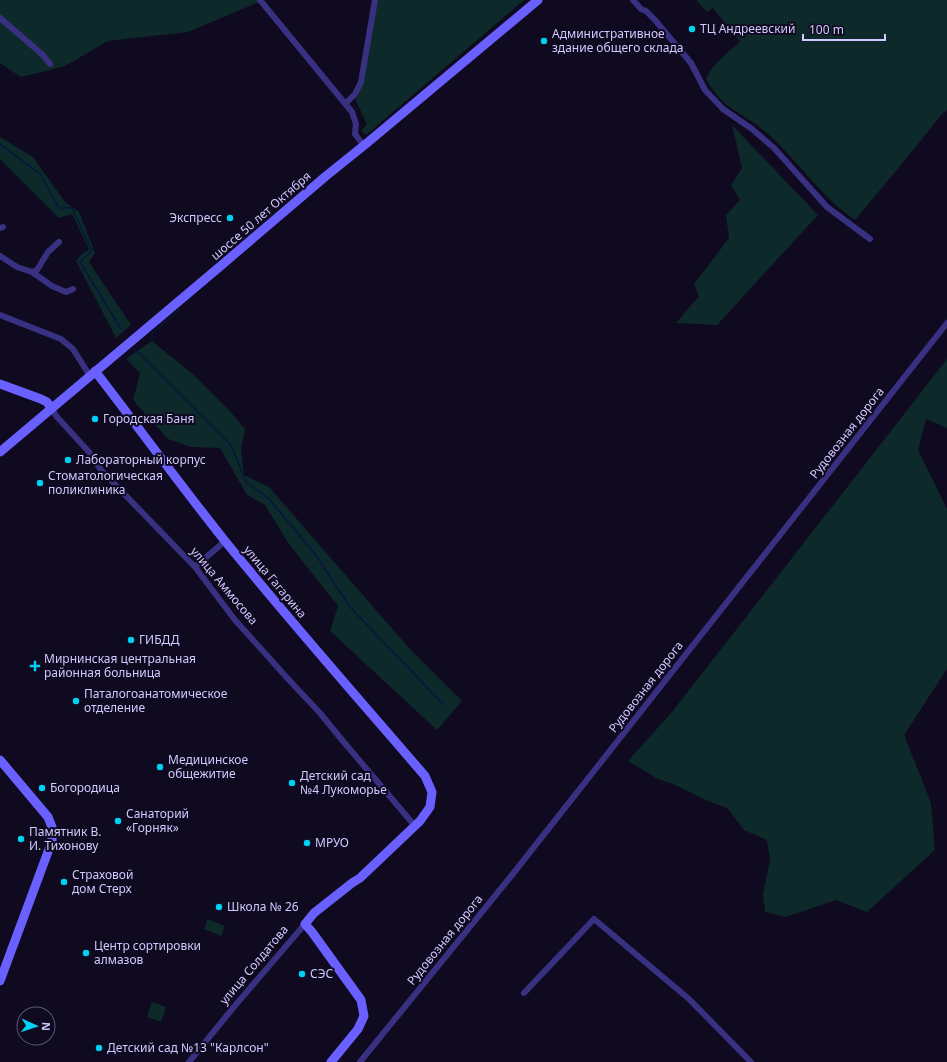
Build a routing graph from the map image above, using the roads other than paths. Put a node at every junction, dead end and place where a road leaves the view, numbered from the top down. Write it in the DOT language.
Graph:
graph roads {
  1 [pos="260,0"];
  2 [pos="374,0"];
  3 [pos="538,0"];
  4 [pos="633,0"];
  5 [pos="0,18"];
  6 [pos="50,64"];
  7 [pos="345,104"];
  8 [pos="364,146"];
  9 [pos="870,239"];
  10 [pos="58,242"];
  11 [pos="0,256"];
  12 [pos="32,272"];
  13 [pos="73,289"];
  14 [pos="0,315"];
  15 [pos="947,323"];
  16 [pos="93,374"];
  17 [pos="0,384"];
  18 [pos="51,408"];
  19 [pos="0,452"];
  20 [pos="225,541"];
  21 [pos="195,568"];
  22 [pos="0,760"];
  23 [pos="430,807"];
  24 [pos="415,826"];
  25 [pos="305,924"];
  26 [pos="0,981"];
  27 [pos="524,993"];
  28 [pos="189,1062"];
  29 [pos="331,1062"];
  30 [pos="360,1062"];
  31 [pos="752,1062"];
  1 -- 7 [label="street"];
  2 -- 7 [label="street"];
  3 -- 8 [label="street, шоссе 50 лет Октября"];
  4 -- 9 [label="street"];
  5 -- 6 [label="street"];
  7 -- 8 [label="street"];
  8 -- 16 [label="street, шоссе 50 лет Октября"];
  10 -- 12 [label="street"];
  11 -- 12 [label="street"];
  12 -- 13 [label="street"];
  14 -- 16 [label="street, улица Гагарина"];
  15 -- 30 [label="street, Рудовозная дорога"];
  16 -- 18 [label="street, шоссе 50 лет Октября"];
  16 -- 20 [label="street, улица Гагарина"];
  17 -- 18 [label="street, улица Аммосова"];
  18 -- 19 [label="street, шоссе 50 лет Октября"];
  18 -- 21 [label="street, улица Аммосова"];
  20 -- 21 [label="street"];
  20 -- 23 [label="street, улица Гагарина"];
  21 -- 24 [label="street, улица Аммосова"];
  22 -- 26 [label="street"];
  23 -- 24 [label="street, улица Солдатова"];
  24 -- 25 [label="street, улица Солдатова"];
  25 -- 28 [label="street, улица Солдатова"];
  25 -- 29 [label="street"];
  27 -- 31 [label="street"];
}
